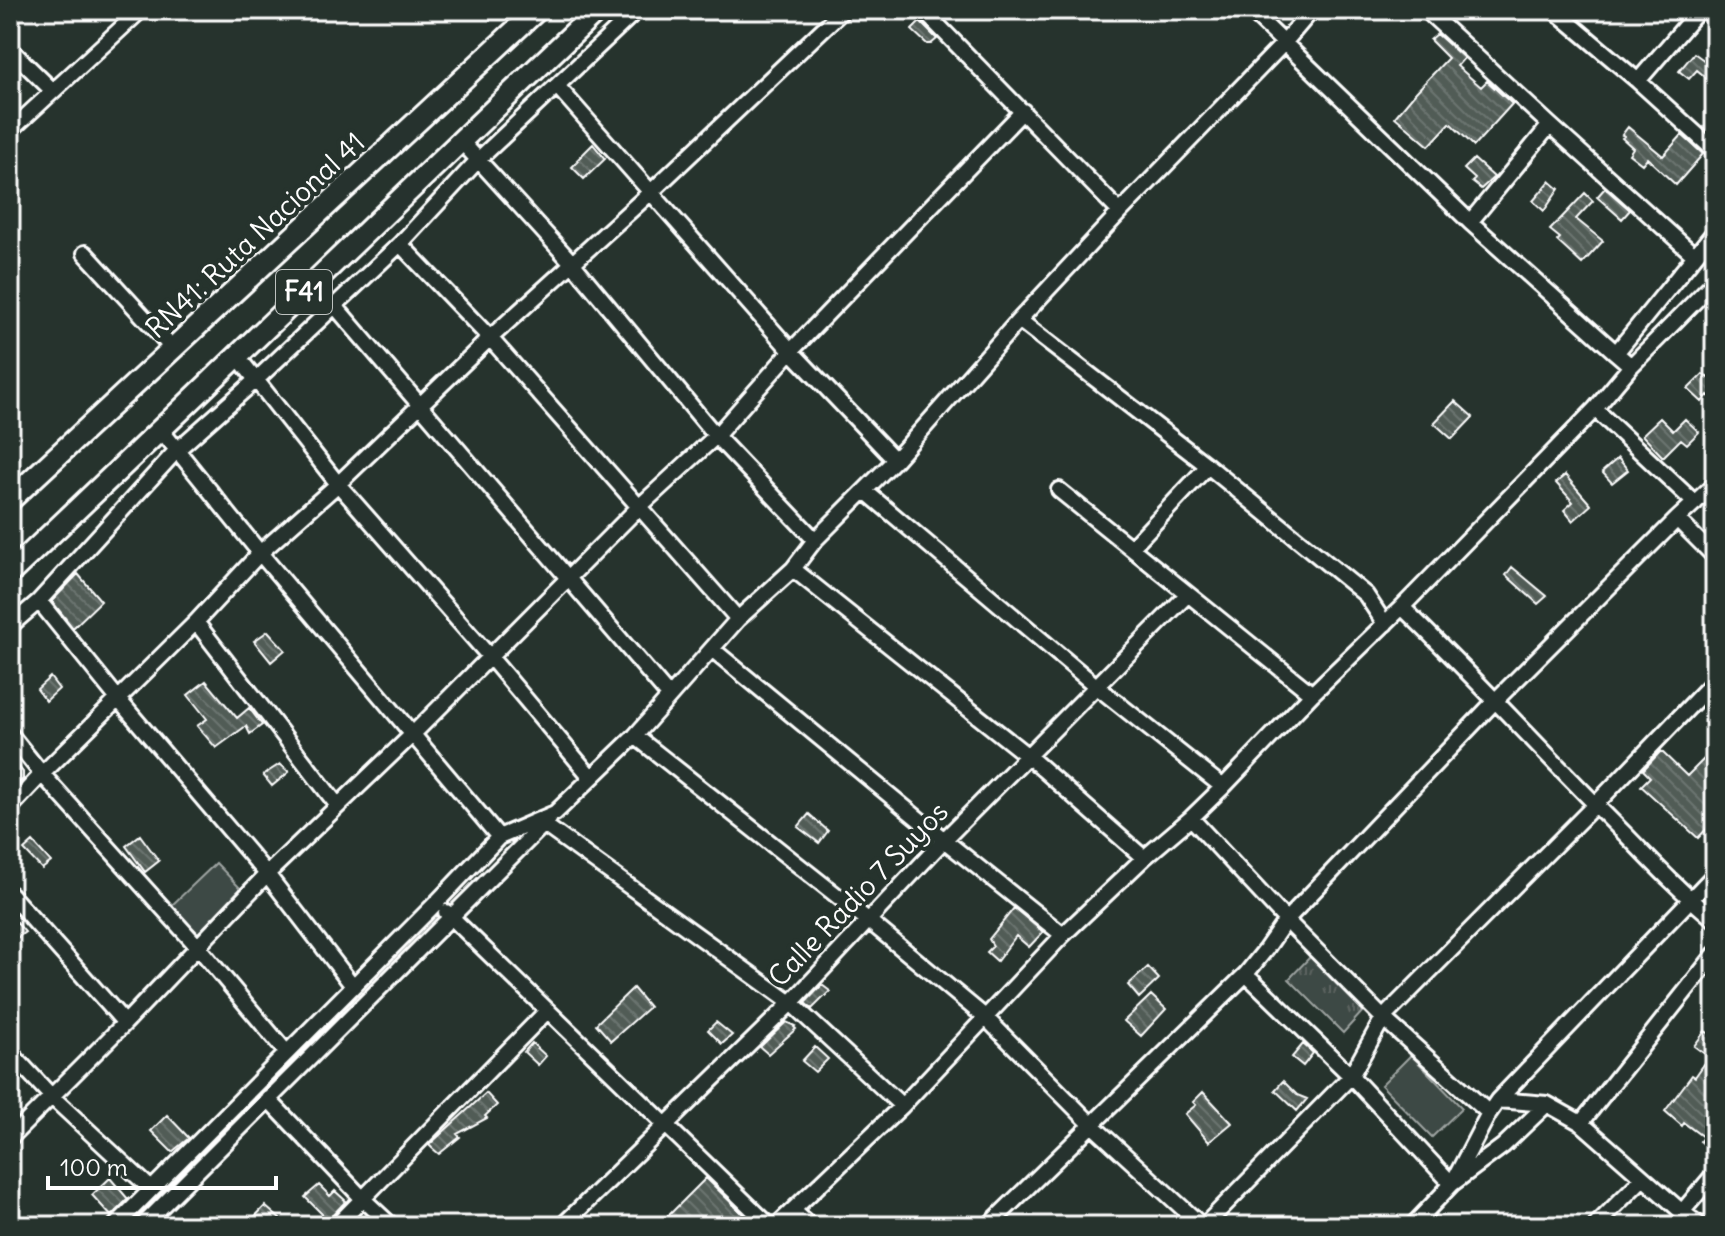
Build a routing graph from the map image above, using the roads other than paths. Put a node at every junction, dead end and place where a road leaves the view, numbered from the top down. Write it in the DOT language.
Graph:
graph roads {
  1 [pos="141,10"];
  2 [pos="537,10"];
  3 [pos="598,10"];
  4 [pos="637,10"];
  5 [pos="843,10"];
  6 [pos="923,10"];
  7 [pos="1250,10"];
  8 [pos="1312,10"];
  9 [pos="1426,10"];
  10 [pos="1554,10"];
  11 [pos="1699,10"];
  12 [pos="1284,43"];
  13 [pos="10,49"];
  14 [pos="1638,81"];
  15 [pos="557,86"];
  16 [pos="53,91"];
  17 [pos="1023,111"];
  18 [pos="1550,125"];
  19 [pos="10,131"];
  20 [pos="461,141"];
  21 [pos="1715,151"];
  22 [pos="479,159"];
  23 [pos="651,192"];
  24 [pos="1120,212"];
  25 [pos="1470,222"];
  26 [pos="1715,231"];
  27 [pos="400,244"];
  28 [pos="1698,251"];
  29 [pos="85,253"];
  30 [pos="1715,257"];
  31 [pos="573,264"];
  32 [pos="1715,281"];
  33 [pos="335,306"];
  34 [pos="1019,320"];
  35 [pos="490,338"];
  36 [pos="173,349"];
  37 [pos="791,351"];
  38 [pos="1616,353"];
  39 [pos="238,357"];
  40 [pos="1631,366"];
  41 [pos="257,379"];
  42 [pos="420,406"];
  43 [pos="1595,409"];
  44 [pos="161,430"];
  45 [pos="716,436"];
  46 [pos="177,450"];
  47 [pos="895,460"];
  48 [pos="1208,466"];
  49 [pos="338,484"];
  50 [pos="1715,484"];
  51 [pos="1059,490"];
  52 [pos="865,491"];
  53 [pos="10,500"];
  54 [pos="1695,503"];
  55 [pos="639,507"];
  56 [pos="1677,519"];
  57 [pos="815,540"];
  58 [pos="1131,548"];
  59 [pos="260,553"];
  60 [pos="1715,557"];
  61 [pos="793,569"];
  62 [pos="10,573"];
  63 [pos="568,578"];
  64 [pos="1188,594"];
  65 [pos="39,601"];
  66 [pos="1402,607"];
  67 [pos="738,619"];
  68 [pos="196,622"];
  69 [pos="1385,624"];
  70 [pos="10,626"];
  71 [pos="712,649"];
  72 [pos="490,657"];
  73 [pos="1715,680"];
  74 [pos="1096,686"];
  75 [pos="1312,694"];
  76 [pos="669,696"];
  77 [pos="118,699"];
  78 [pos="1495,701"];
  79 [pos="10,734"];
  80 [pos="412,735"];
  81 [pos="635,736"];
  82 [pos="1029,757"];
  83 [pos="42,774"];
  84 [pos="591,777"];
  85 [pos="1223,787"];
  86 [pos="1595,805"];
  87 [pos="338,806"];
  88 [pos="10,808"];
  89 [pos="555,813"];
  90 [pos="1191,818"];
  91 [pos="543,824"];
  92 [pos="499,837"];
  93 [pos="944,840"];
  94 [pos="1144,858"];
  95 [pos="267,874"];
  96 [pos="1715,874"];
  97 [pos="10,894"];
  98 [pos="1689,899"];
  99 [pos="437,902"];
  100 [pos="452,917"];
  101 [pos="1286,920"];
  102 [pos="1715,920"];
  103 [pos="869,921"];
  104 [pos="1063,935"];
  105 [pos="198,947"];
  106 [pos="1715,954"];
  107 [pos="1246,974"];
  108 [pos="353,986"];
  109 [pos="791,1003"];
  110 [pos="547,1011"];
  111 [pos="986,1018"];
  112 [pos="1383,1018"];
  113 [pos="125,1023"];
  114 [pos="10,1052"];
  115 [pos="286,1052"];
  116 [pos="1351,1076"];
  117 [pos="52,1097"];
  118 [pos="268,1099"];
  119 [pos="235,1104"];
  120 [pos="1547,1104"];
  121 [pos="902,1106"];
  122 [pos="1493,1106"];
  123 [pos="249,1118"];
  124 [pos="1581,1123"];
  125 [pos="666,1125"];
  126 [pos="1092,1125"];
  127 [pos="10,1138"];
  128 [pos="1715,1173"];
  129 [pos="1643,1178"];
  130 [pos="1452,1184"];
  131 [pos="151,1189"];
  132 [pos="363,1199"];
  133 [pos="793,1210"];
  134 [pos="1682,1212"];
  135 [pos="115,1226"];
  136 [pos="142,1226"];
  137 [pos="336,1226"];
  138 [pos="392,1226"];
  139 [pos="562,1226"];
  140 [pos="773,1226"];
  141 [pos="810,1226"];
  142 [pos="988,1226"];
  143 [pos="1203,1226"];
  144 [pos="1412,1226"];
  145 [pos="1595,1226"];
  146 [pos="1701,1226"];
  1 -- 16 [label="street"];
  2 -- 36 [label="main road, RN41: Ruta Nacional 41 / F41"];
  3 -- 20 [label="main road, F41"];
  4 -- 15 [label="street"];
  5 -- 23 [label="street"];
  6 -- 17 [label="street"];
  7 -- 12 [label="street"];
  8 -- 12 [label="street"];
  9 -- 18 [label="street"];
  10 -- 14 [label="street"];
  11 -- 14 [label="street"];
  12 -- 24 [label="street"];
  12 -- 25 [label="street"];
  13 -- 16 [label="street"];
  14 -- 21 [label="street"];
  15 -- 22 [label="street"];
  15 -- 23 [label="street"];
  16 -- 19 [label="street"];
  17 -- 24 [label="street"];
  17 -- 37 [label="street"];
  18 -- 25 [label="street"];
  18 -- 28 [label="street"];
  20 -- 22 [label="street"];
  20 -- 39 [label="main road, F41"];
  22 -- 27 [label="street"];
  22 -- 31 [label="street"];
  23 -- 31 [label="street"];
  23 -- 37 [label="street"];
  24 -- 34 [label="street"];
  25 -- 38 [label="street"];
  26 -- 28 [label="street"];
  27 -- 33 [label="street"];
  27 -- 35 [label="street"];
  28 -- 30 [label="street"];
  28 -- 38 [label="street"];
  29 -- 36 [label="street"];
  31 -- 35 [label="street"];
  31 -- 45 [label="street"];
  32 -- 40 [label="street"];
  33 -- 41 [label="street"];
  33 -- 42 [label="street"];
  34 -- 47 [label="street"];
  34 -- 48 [label="street"];
  35 -- 42 [label="street"];
  35 -- 55 [label="street"];
  36 -- 53 [label="main road, RN41: Ruta Nacional 41 / F41"];
  37 -- 45 [label="street"];
  37 -- 47 [label="street"];
  38 -- 40 [label="street"];
  39 -- 41 [label="street"];
  39 -- 44 [label="main road, F41"];
  40 -- 43 [label="street"];
  41 -- 46 [label="street"];
  41 -- 49 [label="street"];
  42 -- 49 [label="street"];
  42 -- 63 [label="street"];
  43 -- 54 [label="street"];
  43 -- 66 [label="street"];
  44 -- 46 [label="street"];
  44 -- 62 [label="main road, F41"];
  45 -- 55 [label="street"];
  45 -- 57 [label="street"];
  46 -- 59 [label="street"];
  46 -- 65 [label="street"];
  47 -- 52 [label="street"];
  48 -- 58 [label="street"];
  48 -- 69 [label="street"];
  49 -- 59 [label="street"];
  49 -- 72 [label="street"];
  50 -- 54 [label="street"];
  51 -- 58 [label="street"];
  52 -- 57 [label="street"];
  52 -- 74 [label="street"];
  54 -- 56 [label="street"];
  55 -- 63 [label="street"];
  55 -- 67 [label="street"];
  56 -- 60 [label="street"];
  56 -- 78 [label="street"];
  57 -- 61 [label="street"];
  58 -- 64 [label="street"];
  59 -- 68 [label="street"];
  59 -- 80 [label="street"];
  61 -- 67 [label="street"];
  61 -- 82 [label="street"];
  63 -- 72 [label="street"];
  63 -- 76 [label="street"];
  64 -- 74 [label="street, Calle Radio 7 Suyos"];
  64 -- 75 [label="street"];
  65 -- 70 [label="street"];
  65 -- 77 [label="street"];
  66 -- 69 [label="street"];
  66 -- 78 [label="street"];
  67 -- 71 [label="street"];
  68 -- 77 [label="street"];
  68 -- 87 [label="street"];
  69 -- 75 [label="street"];
  71 -- 76 [label="street"];
  71 -- 93 [label="street"];
  72 -- 80 [label="street"];
  72 -- 84 [label="street"];
  73 -- 86 [label="street"];
  74 -- 82 [label="street, Calle Radio 7 Suyos"];
  74 -- 85 [label="street"];
  75 -- 85 [label="street"];
  76 -- 81 [label="street"];
  77 -- 83 [label="street"];
  77 -- 95 [label="street"];
  78 -- 86 [label="street"];
  78 -- 101 [label="street"];
  79 -- 83 [label="street"];
  80 -- 87 [label="street"];
  80 -- 92 [label="street"];
  81 -- 84 [label="street"];
  81 -- 103 [label="street"];
  82 -- 93 [label="street, Calle Radio 7 Suyos"];
  82 -- 94 [label="street"];
  83 -- 88 [label="street"];
  83 -- 105 [label="street"];
  84 -- 89 [label="street"];
  85 -- 90 [label="street"];
  86 -- 98 [label="street"];
  86 -- 112 [label="street"];
  87 -- 95 [label="street"];
  89 -- 91 [label="street"];
  89 -- 92 [label="street"];
  90 -- 94 [label="street"];
  90 -- 101 [label="street"];
  91 -- 100 [label="street"];
  91 -- 109 [label="street"];
  92 -- 99 [label="street"];
  93 -- 103 [label="street, Calle Radio 7 Suyos"];
  93 -- 104 [label="street"];
  94 -- 104 [label="street"];
  95 -- 105 [label="street"];
  95 -- 108 [label="street"];
  96 -- 98 [label="street"];
  97 -- 113 [label="street"];
  98 -- 102 [label="street"];
  98 -- 122 [label="street"];
  99 -- 100 [label="street"];
  99 -- 108 [label="street"];
  100 -- 110 [label="street"];
  100 -- 118 [label="street"];
  101 -- 107 [label="street"];
  101 -- 112 [label="street"];
  103 -- 109 [label="street, Calle Radio 7 Suyos"];
  103 -- 111 [label="street"];
  104 -- 111 [label="street"];
  105 -- 113 [label="street"];
  105 -- 115 [label="street"];
  106 -- 124 [label="street"];
  107 -- 116 [label="street"];
  107 -- 126 [label="street"];
  108 -- 115 [label="street"];
  109 -- 121 [label="street"];
  109 -- 125 [label="street, Calle Radio 7 Suyos"];
  110 -- 125 [label="street"];
  110 -- 132 [label="street"];
  111 -- 121 [label="street"];
  111 -- 126 [label="street"];
  112 -- 116 [label="street"];
  112 -- 122 [label="street"];
  113 -- 117 [label="street"];
  114 -- 117 [label="street"];
  115 -- 119 [label="street"];
  116 -- 130 [label="street"];
  116 -- 143 [label="street"];
  117 -- 127 [label="street"];
  117 -- 131 [label="street"];
  118 -- 123 [label="street"];
  118 -- 132 [label="street"];
  119 -- 123 [label="street"];
  119 -- 131 [label="street"];
  120 -- 122 [label="street"];
  120 -- 124 [label="street"];
  120 -- 130 [label="street"];
  121 -- 133 [label="street"];
  122 -- 130 [label="street"];
  123 -- 136 [label="street"];
  124 -- 129 [label="street"];
  125 -- 139 [label="street, Calle Radio 7 Suyos"];
  125 -- 140 [label="street"];
  126 -- 142 [label="street"];
  126 -- 143 [label="street"];
  128 -- 134 [label="street"];
  129 -- 134 [label="street"];
  129 -- 145 [label="street"];
  130 -- 144 [label="street"];
  131 -- 135 [label="street"];
  132 -- 137 [label="street"];
  132 -- 138 [label="street"];
  133 -- 140 [label="street"];
  133 -- 141 [label="street"];
  134 -- 146 [label="street"];
}
